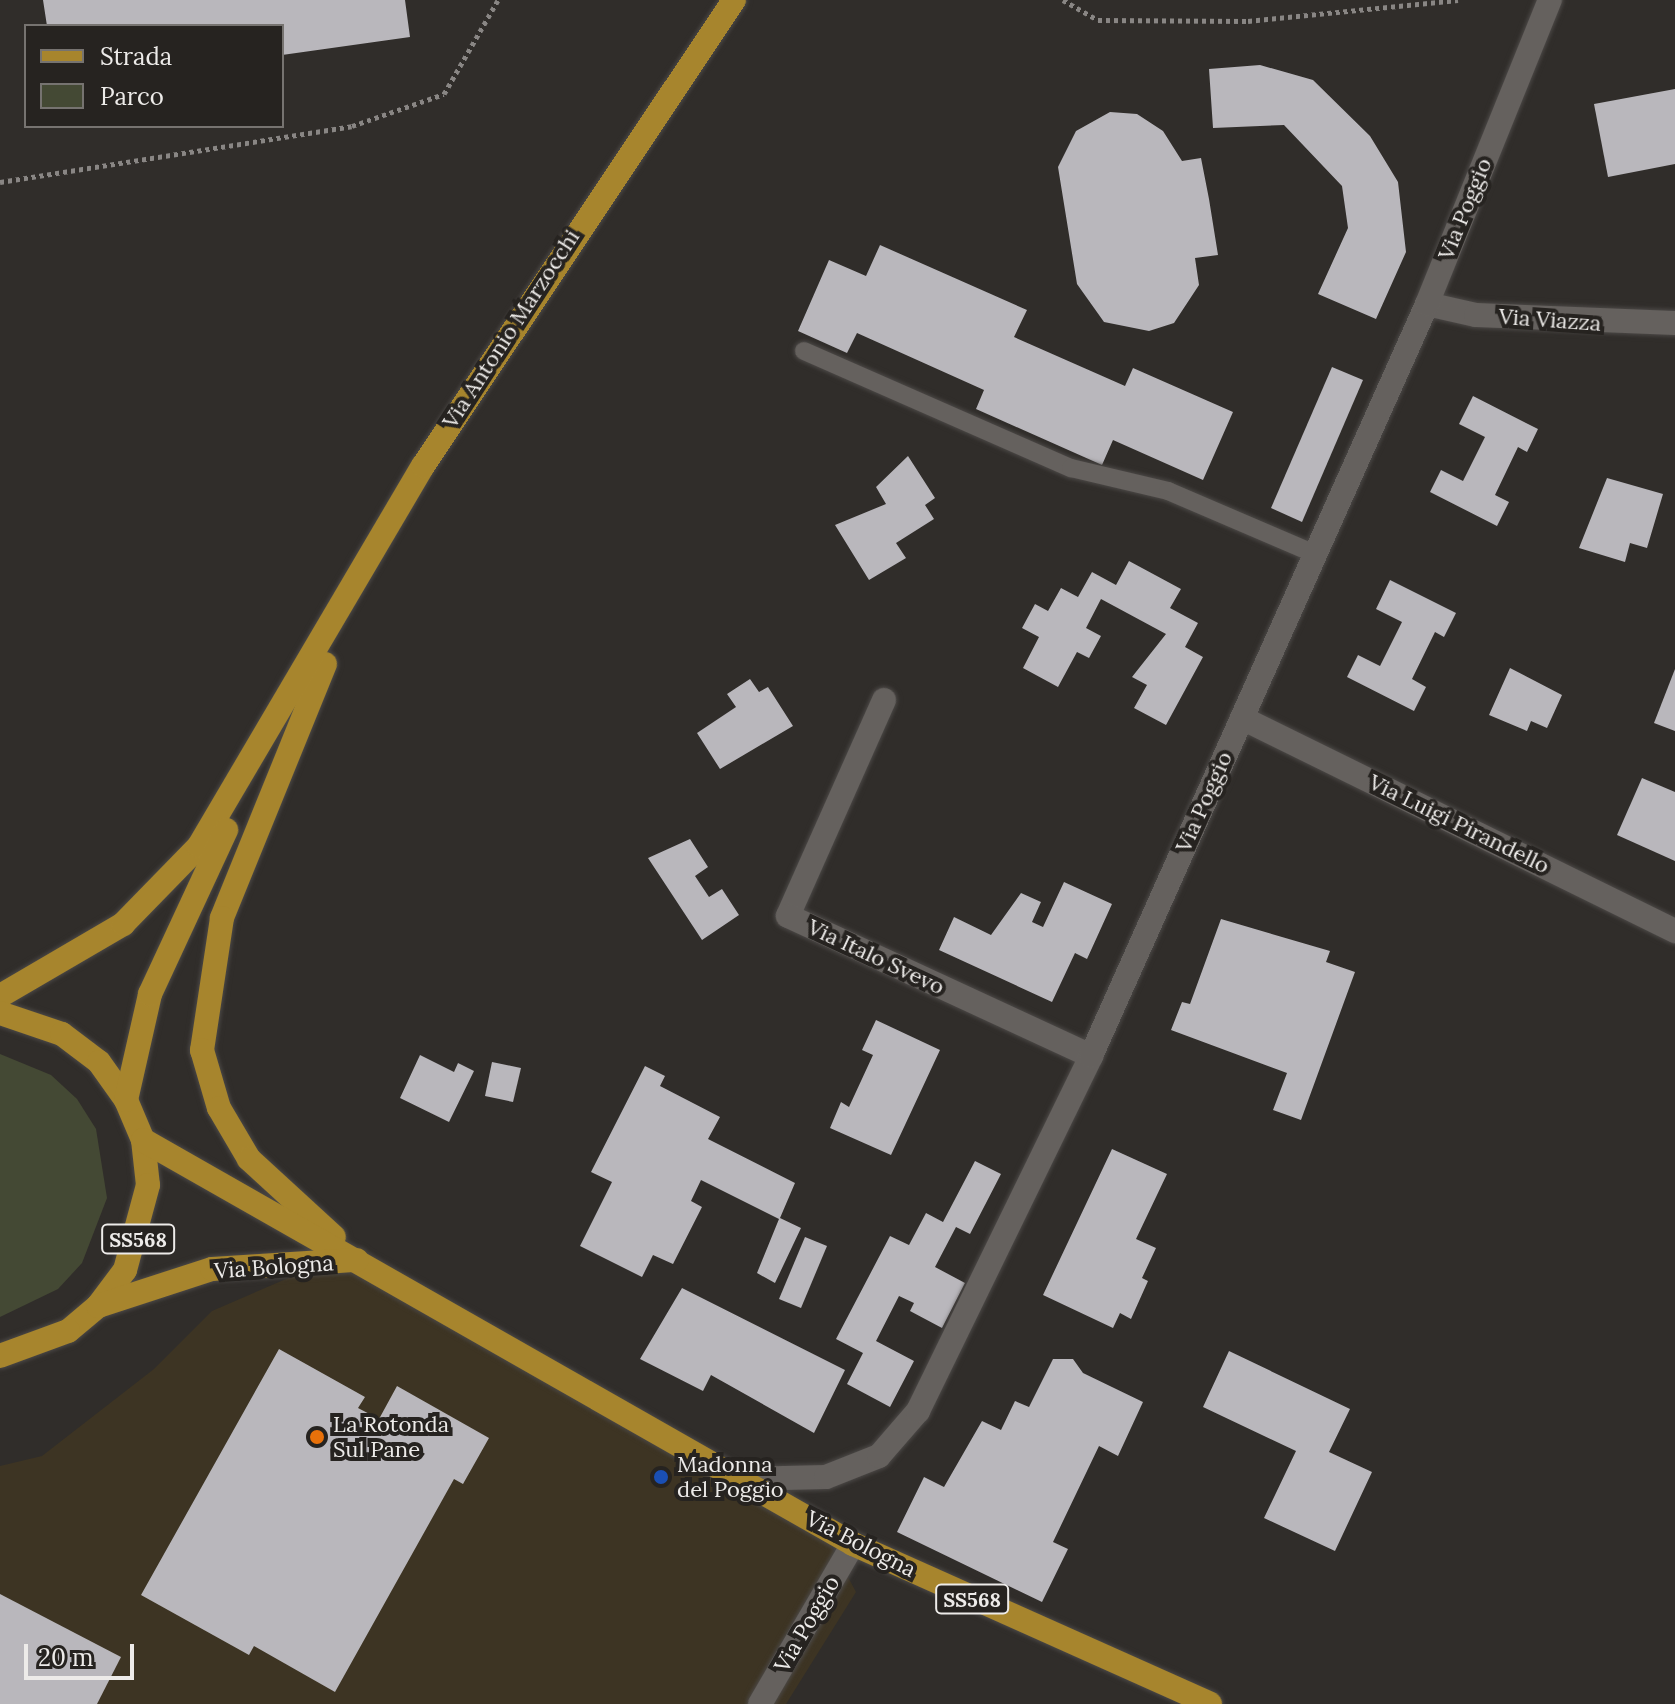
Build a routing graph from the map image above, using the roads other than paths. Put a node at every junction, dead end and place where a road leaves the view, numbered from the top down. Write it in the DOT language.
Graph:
graph roads {
  1 [pos="734,0"];
  2 [pos="1550,0"];
  3 [pos="1427,304"];
  4 [pos="1675,323"];
  5 [pos="804,351"];
  6 [pos="1315,554"];
  7 [pos="358,583"];
  8 [pos="308,671"];
  9 [pos="884,700"];
  10 [pos="1242,718"];
  11 [pos="1675,931"];
  12 [pos="0,996"];
  13 [pos="0,1013"];
  14 [pos="1091,1056"];
  15 [pos="126,1100"];
  16 [pos="143,1140"];
  17 [pos="359,1260"];
  18 [pos="98,1306"];
  19 [pos="0,1356"];
  20 [pos="742,1479"];
  21 [pos="853,1544"];
  22 [pos="760,1704"];
  23 [pos="1210,1704"];
  1 -- 7 [label="main road, Via Antonio Marzocchi"];
  2 -- 3 [label="street, Via Poggio"];
  3 -- 4 [label="street, Via Viazza"];
  3 -- 6 [label="street, Via Poggio"];
  5 -- 6 [label="lane"];
  6 -- 10 [label="street, Via Poggio"];
  7 -- 8 [label="main road, Via Antonio Marzocchi"];
  7 -- 17 [label="main road"];
  8 -- 12 [label="main road, Via Antonio Marzocchi"];
  8 -- 15 [label="main road, Via Antonio Marzocchi"];
  9 -- 14 [label="street, Via Italo Svevo"];
  10 -- 11 [label="street, Via Luigi Pirandello"];
  10 -- 14 [label="street, Via Poggio"];
  13 -- 15 [label="main road, Via Bologna / SS568"];
  14 -- 20 [label="street, Via Poggio"];
  15 -- 16 [label="main road, Via Bologna / SS568"];
  16 -- 17 [label="main road, Via Bologna / SS568"];
  16 -- 18 [label="main road, Via Bologna / SS568"];
  17 -- 18 [label="main road, Via Bologna / SS568"];
  17 -- 20 [label="main road, Via Bologna / SS568"];
  18 -- 19 [label="main road, Via Bologna / SS568"];
  20 -- 21 [label="main road, Via Bologna / SS568"];
  21 -- 22 [label="street, Via Poggio"];
  21 -- 23 [label="main road, Via Bologna / SS568"];
}
